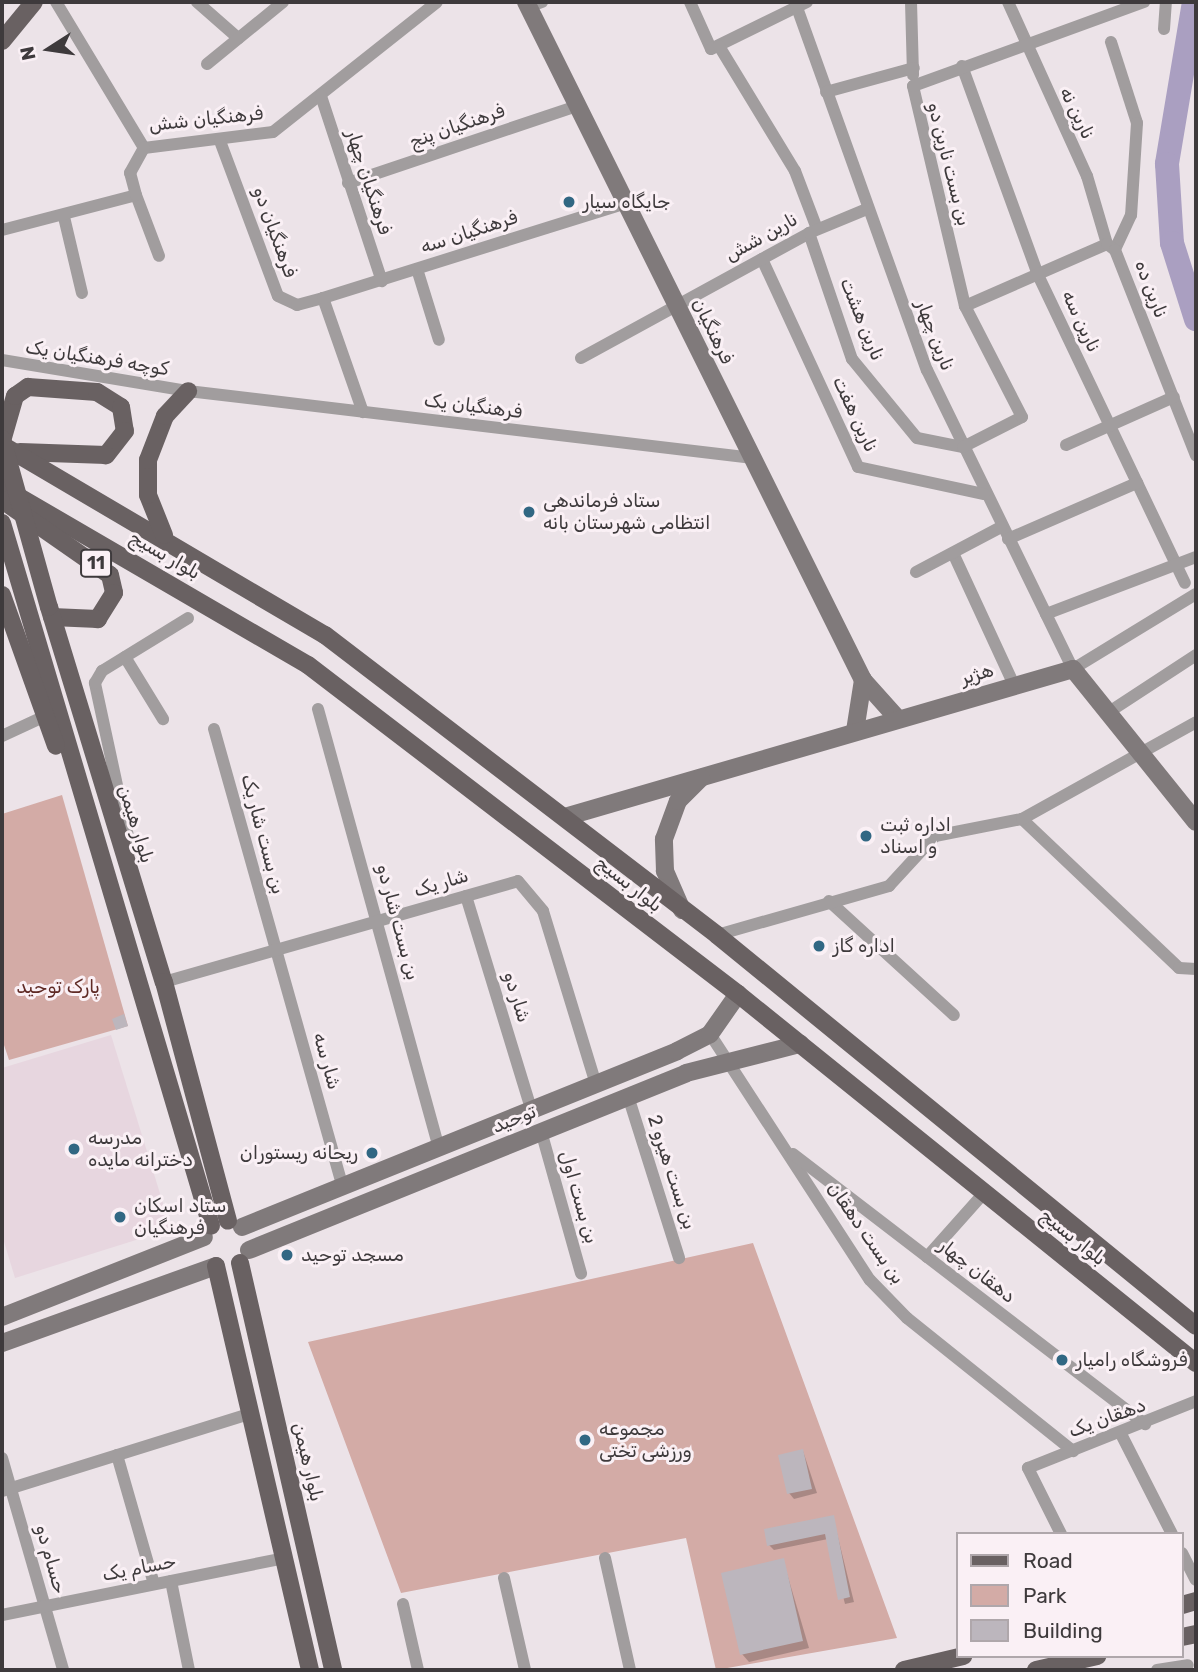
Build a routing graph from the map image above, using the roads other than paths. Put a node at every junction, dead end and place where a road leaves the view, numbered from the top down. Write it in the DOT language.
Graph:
graph roads {
  1 [pos="34,2"];
  2 [pos="56,2"];
  3 [pos="197,2"];
  4 [pos="283,2"];
  5 [pos="437,2"];
  6 [pos="690,2"];
  7 [pos="911,2"];
  8 [pos="1008,2"];
  9 [pos="1144,2"];
  10 [pos="1166,2"];
  11 [pos="532,4"];
  12 [pos="800,4"];
  13 [pos="1114,5"];
  14 [pos="1164,29"];
  15 [pos="238,38"];
  16 [pos="2,41"];
  17 [pos="1025,41"];
  18 [pos="1111,42"];
  19 [pos="715,47"];
  20 [pos="207,64"];
  21 [pos="962,66"];
  22 [pos="914,68"];
  23 [pos="913,86"];
  24 [pos="826,92"];
  25 [pos="321,96"];
  26 [pos="578,106"];
  27 [pos="220,141"];
  28 [pos="144,148"];
  29 [pos="348,183"];
  30 [pos="136,195"];
  31 [pos="626,203"];
  32 [pos="867,209"];
  33 [pos="64,217"];
  34 [pos="2,230"];
  35 [pos="813,231"];
  36 [pos="1111,247"];
  37 [pos="159,256"];
  38 [pos="762,259"];
  39 [pos="417,269"];
  40 [pos="1038,275"];
  41 [pos="382,281"];
  42 [pos="82,293"];
  43 [pos="323,298"];
  44 [pos="677,305"];
  45 [pos="965,306"];
  46 [pos="439,340"];
  47 [pos="580,358"];
  48 [pos="2,360"];
  49 [pos="188,391"];
  50 [pos="1174,397"];
  51 [pos="363,412"];
  52 [pos="1108,425"];
  53 [pos="5,444"];
  54 [pos="1066,444"];
  55 [pos="963,447"];
  56 [pos="1196,456"];
  57 [pos="753,458"];
  58 [pos="1137,483"];
  59 [pos="2,487"];
  60 [pos="984,494"];
  61 [pos="2,499"];
  62 [pos="2,523"];
  63 [pos="1001,527"];
  64 [pos="164,535"];
  65 [pos="1008,539"];
  66 [pos="953,553"];
  67 [pos="1196,557"];
  68 [pos="1175,562"];
  69 [pos="916,572"];
  70 [pos="1185,583"];
  71 [pos="1196,594"];
  72 [pos="2,595"];
  73 [pos="51,612"];
  74 [pos="1046,614"];
  75 [pos="188,618"];
  76 [pos="1196,655"];
  77 [pos="125,657"];
  78 [pos="1073,668"];
  79 [pos="863,680"];
  80 [pos="1014,685"];
  81 [pos="416,706"];
  82 [pos="318,709"];
  83 [pos="1108,712"];
  84 [pos="45,716"];
  85 [pos="163,719"];
  86 [pos="898,719"];
  87 [pos="1196,722"];
  88 [pos="214,729"];
  89 [pos="396,731"];
  90 [pos="855,732"];
  91 [pos="2,736"];
  92 [pos="1144,756"];
  93 [pos="704,775"];
  94 [pos="82,796"];
  95 [pos="565,817"];
  96 [pos="1022,819"];
  97 [pos="1196,822"];
  98 [pos="466,896"];
  99 [pos="829,901"];
  100 [pos="139,909"];
  101 [pos="682,910"];
  102 [pos="379,922"];
  103 [pos="717,935"];
  104 [pos="274,949"];
  105 [pos="1196,969"];
  106 [pos="164,982"];
  107 [pos="738,994"];
  108 [pos="954,1015"];
  109 [pos="710,1034"];
  110 [pos="800,1044"];
  111 [pos="727,1060"];
  112 [pos="596,1084"];
  113 [pos="628,1096"];
  114 [pos="531,1109"];
  115 [pos="541,1131"];
  116 [pos="439,1146"];
  117 [pos="785,1148"];
  118 [pos="342,1184"];
  119 [pos="985,1193"];
  120 [pos="278,1213"];
  121 [pos="221,1228"];
  122 [pos="287,1233"];
  123 [pos="245,1257"];
  124 [pos="927,1257"];
  125 [pos="679,1258"];
  126 [pos="216,1266"];
  127 [pos="580,1273"];
  128 [pos="2,1317"];
  129 [pos="1196,1326"];
  130 [pos="2,1343"];
  131 [pos="1196,1363"];
  132 [pos="1196,1401"];
  133 [pos="275,1408"];
  134 [pos="252,1413"];
  135 [pos="1145,1424"];
  136 [pos="1119,1432"];
  137 [pos="1073,1451"];
  138 [pos="117,1455"];
  139 [pos="2,1458"];
  140 [pos="6,1490"];
  141 [pos="1060,1532"];
  142 [pos="1171,1532"];
  143 [pos="307,1552"];
  144 [pos="1184,1557"];
  145 [pos="284,1558"];
  146 [pos="605,1558"];
  147 [pos="504,1578"];
  148 [pos="1196,1580"];
  149 [pos="171,1581"];
  150 [pos="154,1584"];
  151 [pos="403,1604"];
  152 [pos="45,1606"];
  153 [pos="2,1615"];
  154 [pos="956,1658"];
  155 [pos="1088,1658"];
  156 [pos="1188,1665"];
  157 [pos="63,1670"];
  158 [pos="189,1670"];
  159 [pos="310,1670"];
  160 [pos="333,1670"];
  161 [pos="418,1670"];
  162 [pos="525,1670"];
  163 [pos="630,1670"];
  164 [pos="904,1670"];
  165 [pos="1036,1670"];
  166 [pos="1157,1670"];
  1 -- 16 [label="main road"];
  2 -- 28 [label="street, فرهنگیان شش"];
  3 -- 15 [label="street"];
  4 -- 15 [label="street"];
  5 -- 25 [label="street, فرهنگیان شش"];
  6 -- 19 [label="street, نارین هشت"];
  7 -- 22 [label="street"];
  8 -- 17 [label="street, نارین نه"];
  9 -- 13 [label="street, بن بست نارین دو"];
  10 -- 14 [label="street"];
  11 -- 26 [label="main road, فرهنگیان"];
  12 -- 19 [label="street"];
  12 -- 24 [label="street, نارین چهار"];
  13 -- 17 [label="street, بن بست نارین دو"];
  15 -- 20 [label="street"];
  17 -- 21 [label="street, بن بست نارین دو"];
  17 -- 36 [label="street, نارین نه"];
  18 -- 36 [label="street"];
  19 -- 35 [label="street, نارین هشت"];
  21 -- 23 [label="street, بن بست نارین دو"];
  21 -- 40 [label="street, نارین سه"];
  22 -- 23 [label="street"];
  22 -- 24 [label="street"];
  23 -- 45 [label="street, بن بست نارین دو"];
  24 -- 32 [label="street, نارین چهار"];
  25 -- 27 [label="street, فرهنگیان شش"];
  25 -- 29 [label="street, فرهنگیان چهار"];
  26 -- 29 [label="street, فرهنگیان پنج"];
  26 -- 31 [label="main road, فرهنگیان"];
  27 -- 28 [label="street, فرهنگیان شش"];
  27 -- 43 [label="street, فرهنگیان دو"];
  28 -- 30 [label="street"];
  29 -- 41 [label="street, فرهنگیان چهار"];
  30 -- 33 [label="street"];
  30 -- 37 [label="street"];
  31 -- 39 [label="street, فرهنگیان سه"];
  31 -- 44 [label="main road, فرهنگیان"];
  32 -- 35 [label="street, نارین شش"];
  32 -- 55 [label="street, نارین چهار"];
  33 -- 34 [label="street"];
  33 -- 42 [label="street"];
  35 -- 38 [label="street, نارین شش"];
  35 -- 55 [label="street, نارین هشت"];
  36 -- 40 [label="street"];
  36 -- 50 [label="street, نارین ده"];
  38 -- 44 [label="street, نارین شش"];
  38 -- 60 [label="street, نارین هفت"];
  39 -- 41 [label="street, فرهنگیان سه"];
  39 -- 46 [label="street"];
  40 -- 45 [label="street"];
  40 -- 52 [label="street, نارین سه"];
  41 -- 43 [label="street, فرهنگیان سه"];
  43 -- 51 [label="street"];
  44 -- 47 [label="street, نارین شش"];
  44 -- 57 [label="main road, فرهنگیان"];
  45 -- 55 [label="street, بن بست نارین دو"];
  48 -- 49 [label="street, کوچه فرهنگیان یک"];
  49 -- 51 [label="street, فرهنگیان یک"];
  49 -- 64 [label="main road"];
  50 -- 52 [label="street"];
  50 -- 56 [label="street, نارین ده"];
  51 -- 57 [label="street, فرهنگیان یک"];
  52 -- 54 [label="street"];
  52 -- 58 [label="street, نارین سه"];
  53 -- 53 [label="main road"];
  53 -- 64 [label="main road, بلوار بسیج"];
  53 -- 73 [label="main road, بلوار هیمن, bridge"];
  55 -- 60 [label="street, نارین چهار"];
  57 -- 79 [label="main road, فرهنگیان"];
  58 -- 65 [label="street"];
  58 -- 68 [label="street, نارین سه"];
  59 -- 89 [label="main road, بلوار بسیج"];
  60 -- 63 [label="street, نارین چهار"];
  61 -- 73 [label="main road, 11"];
  62 -- 94 [label="main road"];
  63 -- 65 [label="street, نارین چهار"];
  63 -- 66 [label="street"];
  64 -- 81 [label="main road, بلوار بسیج"];
  65 -- 74 [label="street, نارین چهار"];
  66 -- 69 [label="street"];
  66 -- 80 [label="street"];
  67 -- 68 [label="street"];
  68 -- 70 [label="street, نارین سه"];
  68 -- 74 [label="street"];
  71 -- 78 [label="street"];
  72 -- 84 [label="main road"];
  73 -- 100 [label="main road, بلوار هیمن"];
  74 -- 78 [label="street, نارین چهار"];
  75 -- 77 [label="street"];
  76 -- 83 [label="street"];
  77 -- 85 [label="street"];
  77 -- 100 [label="street"];
  78 -- 80 [label="main road, هژیر"];
  78 -- 83 [label="main road"];
  79 -- 86 [label="main road, فرهنگیان"];
  79 -- 90 [label="main road"];
  80 -- 86 [label="main road, هژیر"];
  81 -- 89 [label="main road"];
  81 -- 95 [label="main road, بلوار بسیج"];
  82 -- 102 [label="street, بن بست شار دو"];
  83 -- 92 [label="main road"];
  84 -- 91 [label="street"];
  84 -- 94 [label="main road"];
  86 -- 90 [label="main road, هژیر"];
  87 -- 92 [label="street"];
  88 -- 104 [label="street, بن بست شار یک"];
  89 -- 107 [label="main road, بلوار بسیج"];
  90 -- 93 [label="main road, هژیر"];
  92 -- 96 [label="street"];
  92 -- 97 [label="main road"];
  93 -- 95 [label="main road, هژیر"];
  93 -- 101 [label="main road, هژیر"];
  94 -- 121 [label="main road"];
  95 -- 101 [label="main road, بلوار بسیج"];
  96 -- 99 [label="street"];
  96 -- 105 [label="street"];
  98 -- 102 [label="street, شار یک"];
  98 -- 112 [label="street, شار یک"];
  98 -- 114 [label="street, شار دو"];
  99 -- 103 [label="street"];
  99 -- 108 [label="street"];
  100 -- 106 [label="main road, بلوار هیمن"];
  101 -- 103 [label="main road, بلوار بسیج"];
  102 -- 104 [label="street, شار یک"];
  102 -- 116 [label="street, بن بست شار دو"];
  103 -- 129 [label="main road, بلوار بسیج"];
  104 -- 106 [label="street, شار یک"];
  104 -- 118 [label="street, شار سه"];
  106 -- 121 [label="main road, بلوار هیمن"];
  107 -- 109 [label="main road"];
  107 -- 110 [label="main road, بلوار بسیج"];
  109 -- 111 [label="street, بن بست دهقان"];
  109 -- 112 [label="main road, توحید"];
  110 -- 111 [label="main road, توحید"];
  110 -- 119 [label="main road, بلوار بسیج"];
  111 -- 113 [label="main road, توحید"];
  111 -- 117 [label="street, بن بست دهقان"];
  112 -- 114 [label="main road, توحید"];
  113 -- 115 [label="main road, توحید"];
  113 -- 125 [label="street, بن بست هیرو 2"];
  114 -- 116 [label="main road, توحید"];
  115 -- 122 [label="main road, توحید"];
  115 -- 127 [label="street, بن بست اول"];
  116 -- 118 [label="main road, توحید"];
  117 -- 124 [label="street, دهقان چهار"];
  117 -- 137 [label="street, بن بست دهقان"];
  118 -- 120 [label="main road, توحید"];
  119 -- 124 [label="street"];
  119 -- 131 [label="main road, بلوار بسیج"];
  120 -- 121 [label="main road, توحید"];
  120 -- 122 [label="main road"];
  121 -- 123 [label="main road"];
  121 -- 126 [label="main road"];
  121 -- 128 [label="main road, توحید"];
  122 -- 123 [label="main road, توحید"];
  123 -- 126 [label="main road, توحید"];
  123 -- 133 [label="main road, بلوار هیمن"];
  124 -- 135 [label="street, دهقان چهار"];
  126 -- 130 [label="main road"];
  126 -- 134 [label="main road"];
  132 -- 135 [label="street, دهقان یک"];
  133 -- 134 [label="main road"];
  133 -- 143 [label="main road, بلوار هیمن"];
  134 -- 138 [label="street"];
  134 -- 145 [label="main road"];
  135 -- 136 [label="street, دهقان یک"];
  136 -- 137 [label="street, دهقان یک"];
  136 -- 142 [label="street"];
  137 -- 141 [label="street, دهقان یک"];
  138 -- 140 [label="street"];
  138 -- 150 [label="street"];
  139 -- 140 [label="street, حسام دو"];
  140 -- 152 [label="street, حسام دو"];
  143 -- 145 [label="main road"];
  143 -- 160 [label="main road, بلوار هیمن"];
  144 -- 148 [label="street"];
  145 -- 149 [label="street, حسام یک"];
  145 -- 159 [label="main road"];
  146 -- 163 [label="street"];
  147 -- 162 [label="street"];
  149 -- 150 [label="street, حسام یک"];
  149 -- 158 [label="street"];
  150 -- 152 [label="street, حسام یک"];
  151 -- 161 [label="street"];
  152 -- 153 [label="street, حسام یک"];
  152 -- 157 [label="street, حسام دو"];
  154 -- 164 [label="main road"];
  155 -- 165 [label="main road"];
  156 -- 166 [label="street"];
}
